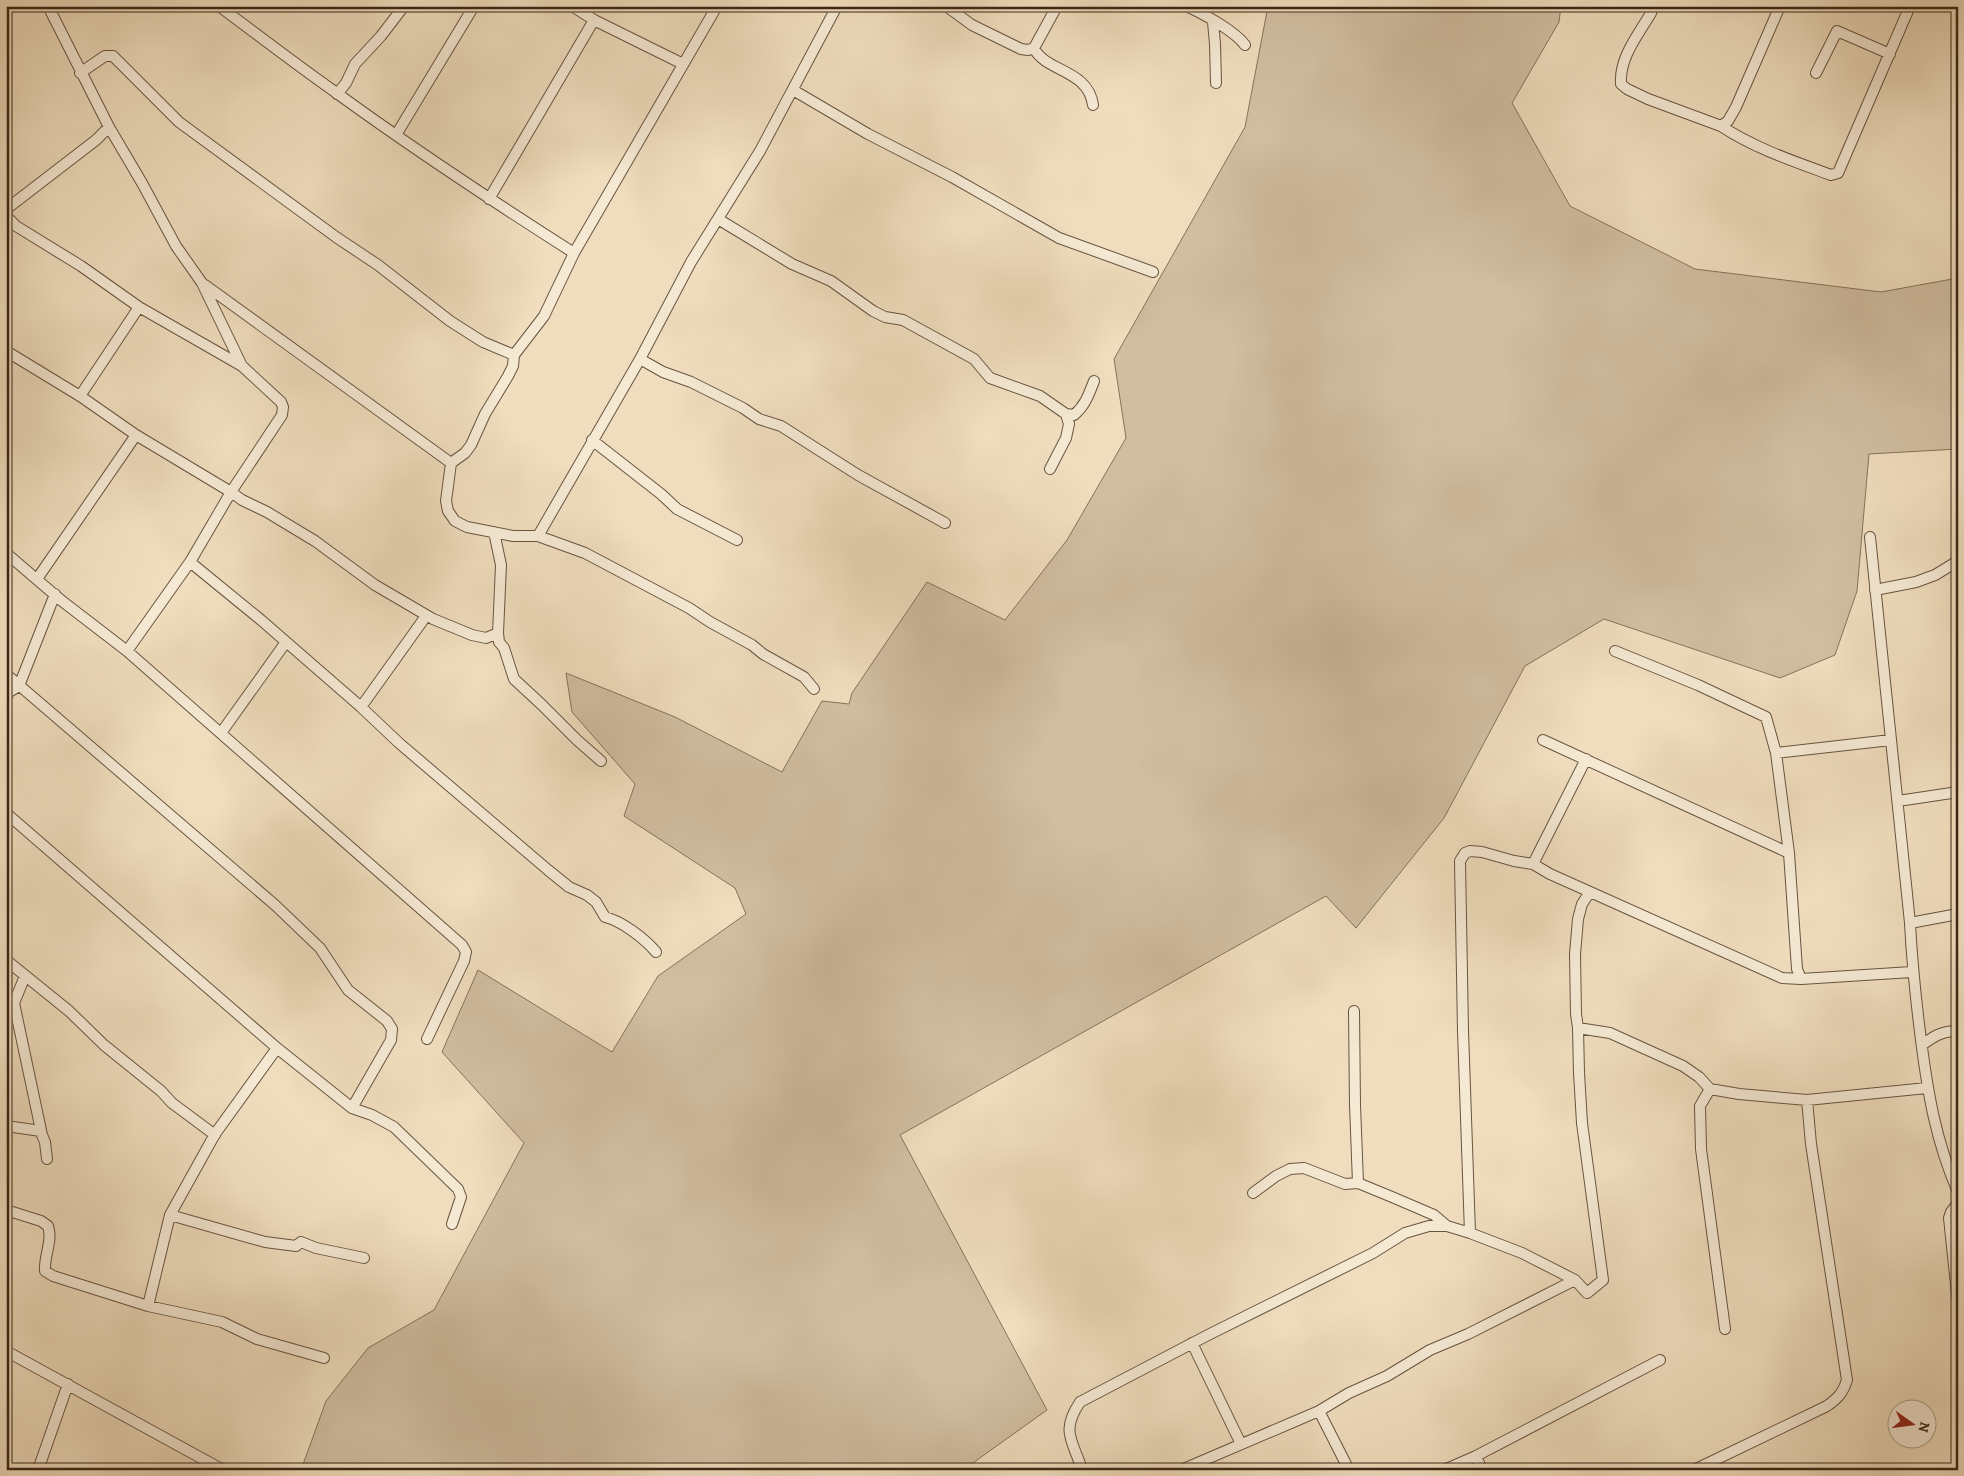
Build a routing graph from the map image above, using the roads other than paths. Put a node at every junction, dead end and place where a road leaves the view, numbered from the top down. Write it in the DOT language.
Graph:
graph roads {
  1 [pos="48,6"];
  2 [pos="219,6"];
  3 [pos="404,6"];
  4 [pos="474,6"];
  5 [pos="572,6"];
  6 [pos="717,6"];
  7 [pos="837,6"];
  8 [pos="946,6"];
  9 [pos="1058,6"];
  10 [pos="1186,6"];
  11 [pos="1653,6"];
  12 [pos="1780,6"];
  13 [pos="1910,6"];
  14 [pos="594,20"];
  15 [pos="1213,22"];
  16 [pos="1245,45"];
  17 [pos="1034,48"];
  18 [pos="1890,54"];
  19 [pos="683,64"];
  20 [pos="80,73"];
  21 [pos="1816,73"];
  22 [pos="1216,83"];
  23 [pos="793,90"];
  24 [pos="337,94"];
  25 [pos="1092,105"];
  26 [pos="1721,126"];
  27 [pos="109,128"];
  28 [pos="396,135"];
  29 [pos="489,199"];
  30 [pos="6,212"];
  31 [pos="6,216"];
  32 [pos="718,219"];
  33 [pos="574,253"];
  34 [pos="1153,272"];
  35 [pos="202,283"];
  36 [pos="139,307"];
  37 [pos="6,351"];
  38 [pos="514,355"];
  39 [pos="640,359"];
  40 [pos="242,366"];
  41 [pos="1094,382"];
  42 [pos="80,396"];
  43 [pos="1066,414"];
  44 [pos="136,435"];
  45 [pos="592,440"];
  46 [pos="451,463"];
  47 [pos="1050,469"];
  48 [pos="231,492"];
  49 [pos="945,523"];
  50 [pos="494,532"];
  51 [pos="538,536"];
  52 [pos="1870,538"];
  53 [pos="738,540"];
  54 [pos="6,553"];
  55 [pos="1958,561"];
  56 [pos="190,562"];
  57 [pos="37,579"];
  58 [pos="1875,590"];
  59 [pos="55,594"];
  60 [pos="426,616"];
  61 [pos="498,633"];
  62 [pos="286,642"];
  63 [pos="127,650"];
  64 [pos="1615,651"];
  65 [pos="6,674"];
  66 [pos="20,686"];
  67 [pos="814,688"];
  68 [pos="6,699"];
  69 [pos="361,707"];
  70 [pos="221,733"];
  71 [pos="1542,740"];
  72 [pos="1891,740"];
  73 [pos="1776,753"];
  74 [pos="1586,760"];
  75 [pos="601,761"];
  76 [pos="1958,792"];
  77 [pos="1898,801"];
  78 [pos="6,814"];
  79 [pos="1789,853"];
  80 [pos="1533,864"];
  81 [pos="1590,892"];
  82 [pos="1958,914"];
  83 [pos="1910,923"];
  84 [pos="656,952"];
  85 [pos="6,960"];
  86 [pos="1912,972"];
  87 [pos="24,976"];
  88 [pos="1801,979"];
  89 [pos="10,1006"];
  90 [pos="1354,1011"];
  91 [pos="1578,1028"];
  92 [pos="1958,1031"];
  93 [pos="427,1039"];
  94 [pos="1922,1045"];
  95 [pos="277,1048"];
  96 [pos="1927,1088"];
  97 [pos="1710,1089"];
  98 [pos="1807,1100"];
  99 [pos="352,1108"];
  100 [pos="6,1126"];
  101 [pos="41,1131"];
  102 [pos="215,1135"];
  103 [pos="47,1159"];
  104 [pos="1358,1183"];
  105 [pos="1958,1192"];
  106 [pos="1253,1193"];
  107 [pos="1958,1203"];
  108 [pos="6,1210"];
  109 [pos="170,1215"];
  110 [pos="452,1224"];
  111 [pos="1447,1226"];
  112 [pos="1470,1232"];
  113 [pos="364,1258"];
  114 [pos="1575,1280"];
  115 [pos="1958,1304"];
  116 [pos="148,1306"];
  117 [pos="1725,1329"];
  118 [pos="1192,1343"];
  119 [pos="6,1352"];
  120 [pos="324,1358"];
  121 [pos="1660,1360"];
  122 [pos="68,1384"];
  123 [pos="1319,1411"];
  124 [pos="1241,1444"];
  125 [pos="1476,1456"];
  126 [pos="38,1470"];
  127 [pos="223,1470"];
  128 [pos="1082,1470"];
  129 [pos="1181,1470"];
  130 [pos="1349,1470"];
  131 [pos="1444,1470"];
  132 [pos="1482,1470"];
  133 [pos="1694,1470"];
  1 -- 20 [label="street"];
  2 -- 24 [label="street"];
  3 -- 24 [label="street"];
  4 -- 28 [label="street"];
  5 -- 14 [label="street"];
  6 -- 19 [label="street"];
  7 -- 23 [label="street"];
  8 -- 17 [label="street"];
  9 -- 17 [label="street"];
  10 -- 15 [label="street"];
  11 -- 26 [label="street"];
  12 -- 26 [label="street"];
  13 -- 18 [label="street"];
  14 -- 19 [label="street"];
  14 -- 29 [label="street"];
  15 -- 16 [label="street"];
  15 -- 22 [label="street"];
  17 -- 25 [label="street"];
  18 -- 21 [label="street"];
  18 -- 26 [label="street"];
  19 -- 33 [label="street"];
  20 -- 27 [label="street"];
  20 -- 38 [label="street"];
  23 -- 32 [label="street"];
  23 -- 34 [label="street"];
  24 -- 28 [label="street"];
  27 -- 30 [label="street"];
  27 -- 35 [label="street"];
  28 -- 29 [label="street"];
  29 -- 33 [label="street"];
  31 -- 36 [label="street"];
  32 -- 39 [label="street"];
  32 -- 43 [label="street"];
  33 -- 38 [label="street"];
  35 -- 40 [label="street"];
  35 -- 46 [label="street"];
  36 -- 40 [label="street"];
  36 -- 42 [label="street"];
  37 -- 42 [label="street"];
  38 -- 46 [label="street"];
  39 -- 45 [label="street"];
  39 -- 49 [label="street"];
  40 -- 48 [label="street"];
  41 -- 43 [label="street"];
  42 -- 44 [label="street"];
  43 -- 47 [label="street"];
  44 -- 48 [label="street"];
  44 -- 57 [label="street"];
  45 -- 51 [label="street"];
  45 -- 53 [label="street"];
  46 -- 50 [label="street"];
  48 -- 56 [label="street"];
  48 -- 60 [label="street"];
  50 -- 51 [label="street"];
  50 -- 61 [label="street"];
  51 -- 67 [label="street"];
  52 -- 58 [label="street"];
  54 -- 57 [label="street"];
  55 -- 58 [label="street"];
  56 -- 62 [label="street"];
  56 -- 63 [label="street"];
  57 -- 59 [label="street"];
  58 -- 72 [label="street"];
  59 -- 63 [label="street"];
  59 -- 66 [label="street"];
  60 -- 61 [label="street"];
  60 -- 69 [label="street"];
  61 -- 75 [label="street"];
  62 -- 69 [label="street"];
  62 -- 70 [label="street"];
  63 -- 70 [label="street"];
  64 -- 73 [label="street"];
  65 -- 66 [label="street"];
  66 -- 68 [label="street"];
  66 -- 99 [label="street"];
  69 -- 84 [label="street"];
  70 -- 93 [label="street"];
  71 -- 74 [label="street"];
  72 -- 73 [label="street"];
  72 -- 77 [label="street"];
  73 -- 79 [label="street"];
  74 -- 79 [label="street"];
  74 -- 80 [label="street"];
  76 -- 77 [label="street"];
  77 -- 83 [label="street"];
  78 -- 95 [label="street"];
  79 -- 88 [label="street"];
  80 -- 81 [label="street"];
  80 -- 112 [label="street"];
  81 -- 88 [label="street"];
  81 -- 91 [label="street"];
  82 -- 83 [label="street"];
  83 -- 86 [label="street"];
  85 -- 87 [label="street"];
  86 -- 88 [label="street"];
  86 -- 94 [label="street"];
  87 -- 89 [label="street"];
  87 -- 102 [label="street"];
  89 -- 101 [label="street"];
  90 -- 104 [label="street"];
  91 -- 97 [label="street"];
  91 -- 114 [label="street"];
  92 -- 94 [label="street"];
  94 -- 96 [label="street"];
  95 -- 99 [label="street"];
  95 -- 102 [label="street"];
  96 -- 98 [label="street"];
  96 -- 105 [label="street"];
  97 -- 98 [label="street"];
  97 -- 117 [label="street"];
  98 -- 133 [label="street"];
  99 -- 110 [label="street"];
  100 -- 101 [label="street"];
  101 -- 103 [label="street"];
  102 -- 109 [label="street"];
  104 -- 106 [label="street"];
  104 -- 111 [label="street"];
  107 -- 115 [label="street"];
  108 -- 116 [label="street"];
  109 -- 113 [label="street"];
  109 -- 116 [label="street"];
  111 -- 112 [label="street"];
  111 -- 118 [label="street"];
  112 -- 114 [label="street"];
  114 -- 123 [label="street"];
  116 -- 120 [label="street"];
  118 -- 124 [label="street"];
  118 -- 128 [label="street"];
  119 -- 122 [label="street"];
  121 -- 125 [label="street"];
  122 -- 126 [label="street"];
  122 -- 127 [label="street"];
  123 -- 124 [label="street"];
  123 -- 130 [label="street"];
  124 -- 129 [label="street"];
  125 -- 131 [label="street"];
  125 -- 132 [label="street"];
}
